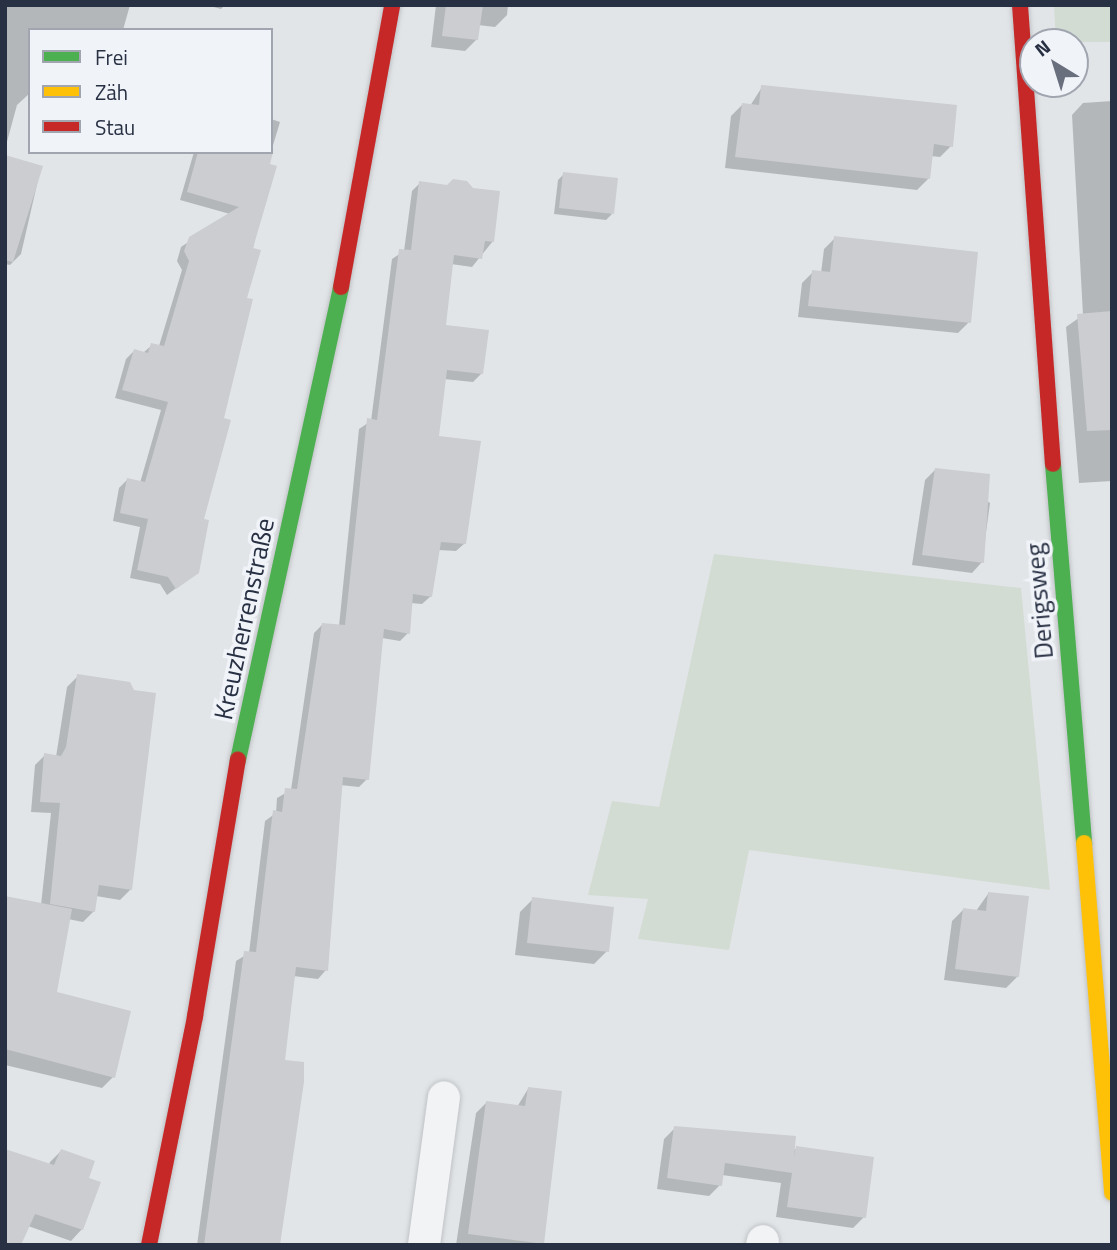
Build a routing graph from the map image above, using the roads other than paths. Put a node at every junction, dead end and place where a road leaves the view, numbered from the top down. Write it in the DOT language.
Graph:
graph roads {
  1 [pos="392,5"];
  2 [pos="1020,5"];
  3 [pos="444,1097"];
  4 [pos="1112,1193"];
  5 [pos="149,1245"];
  6 [pos="424,1245"];
  1 -- 5 [label="street, Kreuzherrenstraße"];
  2 -- 4 [label="street, Derigsweg"];
  3 -- 6 [label="street"];
}
